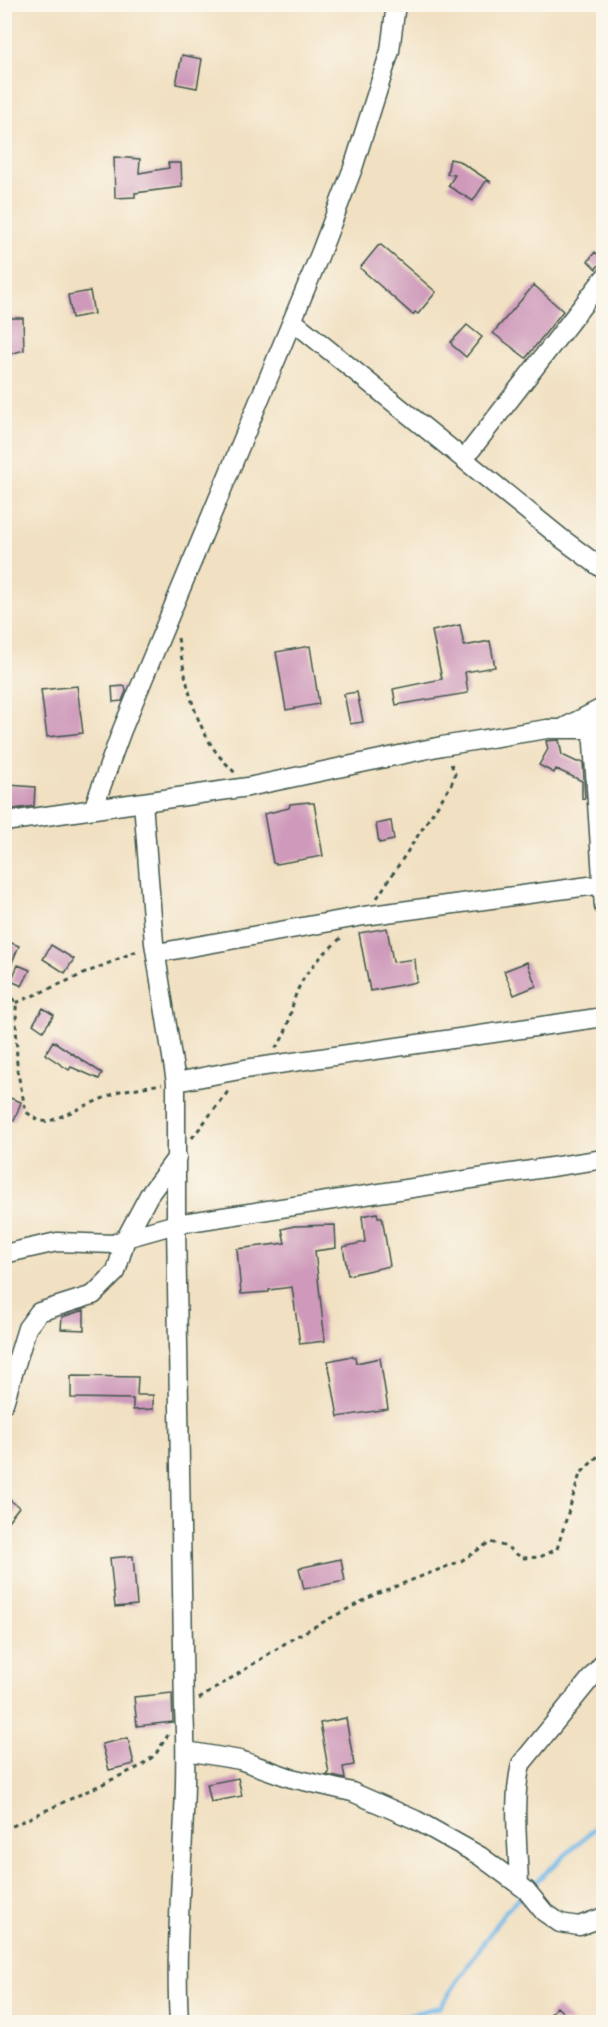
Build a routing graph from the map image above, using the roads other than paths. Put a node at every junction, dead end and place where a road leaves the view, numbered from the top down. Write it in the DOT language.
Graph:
graph roads {
  1 [pos="396,4"];
  2 [pos="603,278"];
  3 [pos="293,321"];
  4 [pos="464,459"];
  5 [pos="603,570"];
  6 [pos="603,707"];
  7 [pos="563,728"];
  8 [pos="598,729"];
  9 [pos="143,802"];
  10 [pos="93,810"];
  11 [pos="4,822"];
  12 [pos="603,884"];
  13 [pos="603,907"];
  14 [pos="156,948"];
  15 [pos="603,1017"];
  16 [pos="176,1082"];
  17 [pos="177,1157"];
  18 [pos="603,1159"];
  19 [pos="176,1224"];
  20 [pos="126,1238"];
  21 [pos="4,1254"];
  22 [pos="4,1403"];
  23 [pos="603,1662"];
  24 [pos="186,1751"];
  25 [pos="519,1885"];
  26 [pos="603,1917"];
  27 [pos="179,2022"];
  1 -- 3 [label="street"];
  2 -- 4 [label="street"];
  3 -- 4 [label="street"];
  3 -- 10 [label="street"];
  4 -- 5 [label="street"];
  6 -- 7 [label="street"];
  7 -- 8 [label="street"];
  7 -- 9 [label="street"];
  8 -- 12 [label="street"];
  9 -- 10 [label="street"];
  9 -- 14 [label="street"];
  10 -- 11 [label="street"];
  12 -- 13 [label="street"];
  12 -- 14 [label="street"];
  14 -- 16 [label="street"];
  15 -- 16 [label="street"];
  16 -- 17 [label="street"];
  17 -- 19 [label="street"];
  17 -- 20 [label="street"];
  18 -- 19 [label="street"];
  19 -- 20 [label="street"];
  19 -- 24 [label="street"];
  20 -- 21 [label="street"];
  20 -- 22 [label="street"];
  23 -- 25 [label="street"];
  24 -- 25 [label="street"];
  24 -- 27 [label="street"];
  25 -- 26 [label="street"];
}
